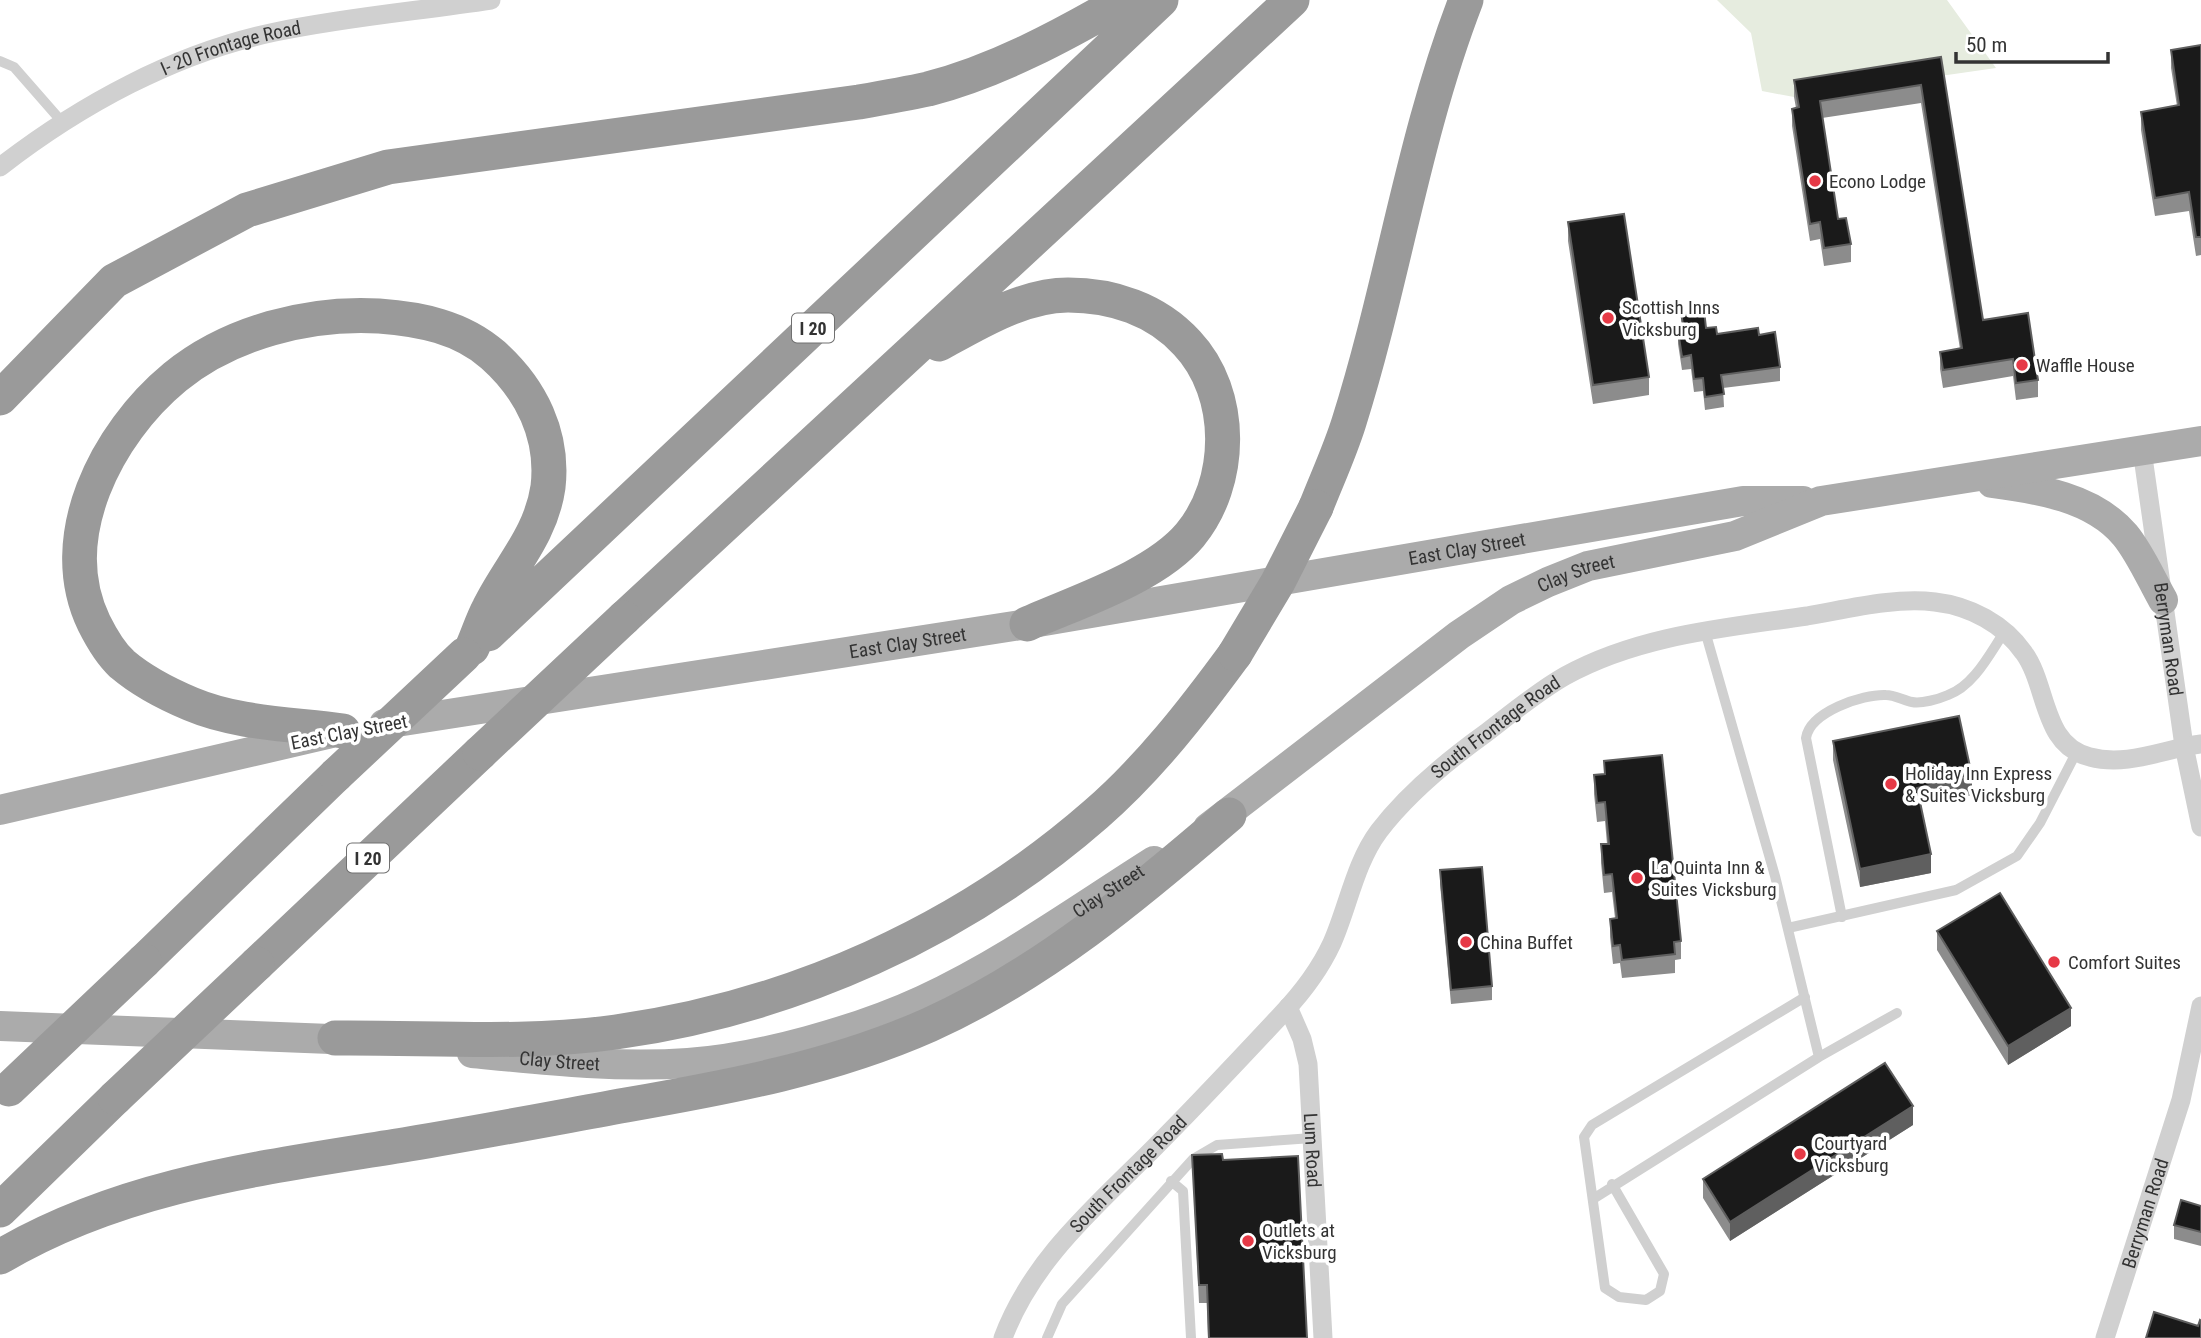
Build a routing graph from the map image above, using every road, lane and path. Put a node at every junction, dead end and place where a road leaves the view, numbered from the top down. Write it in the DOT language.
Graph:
graph roads {
  1 [pos="491,0"];
  2 [pos="1124,0"];
  3 [pos="1160,0"];
  4 [pos="1292,0"];
  5 [pos="1466,0"];
  6 [pos="430,5"];
  7 [pos="0,61"];
  8 [pos="64,124"];
  9 [pos="0,167"];
  10 [pos="885,376"];
  11 [pos="0,398"];
  12 [pos="2201,441"];
  13 [pos="2141,450"];
  14 [pos="1961,480"];
  15 [pos="1821,501"];
  16 [pos="2163,600"];
  17 [pos="1027,624"];
  18 [pos="1706,631"];
  19 [pos="2005,632"];
  20 [pos="468,652"];
  21 [pos="343,731"];
  22 [pos="2192,745"];
  23 [pos="2076,753"];
  24 [pos="2198,796"];
  25 [pos="0,810"];
  26 [pos="1229,815"];
  27 [pos="2201,827"];
  28 [pos="1842,917"];
  29 [pos="1788,928"];
  30 [pos="1805,997"];
  31 [pos="2201,1006"];
  32 [pos="1288,1007"];
  33 [pos="1897,1013"];
  34 [pos="0,1026"];
  35 [pos="335,1038"];
  36 [pos="1819,1057"];
  37 [pos="5,1093"];
  38 [pos="1312,1138"];
  39 [pos="1171,1181"];
  40 [pos="1612,1184"];
  41 [pos="1593,1199"];
  42 [pos="0,1210"];
  43 [pos="0,1256"];
  44 [pos="1003,1338"];
  45 [pos="1047,1338"];
  46 [pos="1191,1338"];
  47 [pos="1323,1338"];
  48 [pos="2105,1338"];
  1 -- 6 [label="street, I- 20 Frontage Road"];
  2 -- 11 [label="highway"];
  3 -- 20 [label="highway, I 20"];
  4 -- 10 [label="highway, I 20"];
  5 -- 35 [label="highway, bridge"];
  6 -- 8 [label="street, I- 20 Frontage Road"];
  7 -- 8 [label="lane"];
  8 -- 9 [label="street, I- 20 Frontage Road"];
  10 -- 17 [label="highway"];
  10 -- 42 [label="highway, I 20, bridge"];
  12 -- 13 [label="main road"];
  13 -- 14 [label="main road, Clay Street"];
  13 -- 16 [label="street, Berryman Road"];
  14 -- 15 [label="main road, Clay Street"];
  14 -- 16 [label="main road"];
  15 -- 17 [label="main road, East Clay Street"];
  15 -- 26 [label="main road, Clay Street"];
  16 -- 22 [label="street, Berryman Road"];
  17 -- 21 [label="main road, East Clay Street"];
  18 -- 19 [label="street, South Frontage Road"];
  18 -- 29 [label="lane"];
  18 -- 32 [label="street, South Frontage Road"];
  19 -- 23 [label="street, South Frontage Road"];
  19 -- 28 [label="lane"];
  20 -- 21 [label="highway"];
  20 -- 37 [label="highway, I 20, bridge"];
  21 -- 25 [label="main road, East Clay Street"];
  22 -- 23 [label="street"];
  22 -- 24 [label="street, Berryman Road"];
  23 -- 28 [label="lane"];
  24 -- 27 [label="street, Berryman Road"];
  26 -- 35 [label="main road, Clay Street"];
  26 -- 43 [label="highway"];
  28 -- 29 [label="lane"];
  29 -- 30 [label="lane"];
  30 -- 36 [label="lane"];
  30 -- 41 [label="lane"];
  31 -- 48 [label="street, Berryman Road"];
  32 -- 38 [label="street, Lum Road"];
  32 -- 44 [label="street, South Frontage Road"];
  33 -- 36 [label="lane"];
  34 -- 35 [label="main road, Clay Street"];
  36 -- 40 [label="lane"];
  38 -- 39 [label="lane"];
  38 -- 47 [label="street, Lum Road"];
  39 -- 45 [label="lane"];
  39 -- 46 [label="lane"];
  40 -- 41 [label="lane"];
  40 -- 41 [label="lane"];
}
